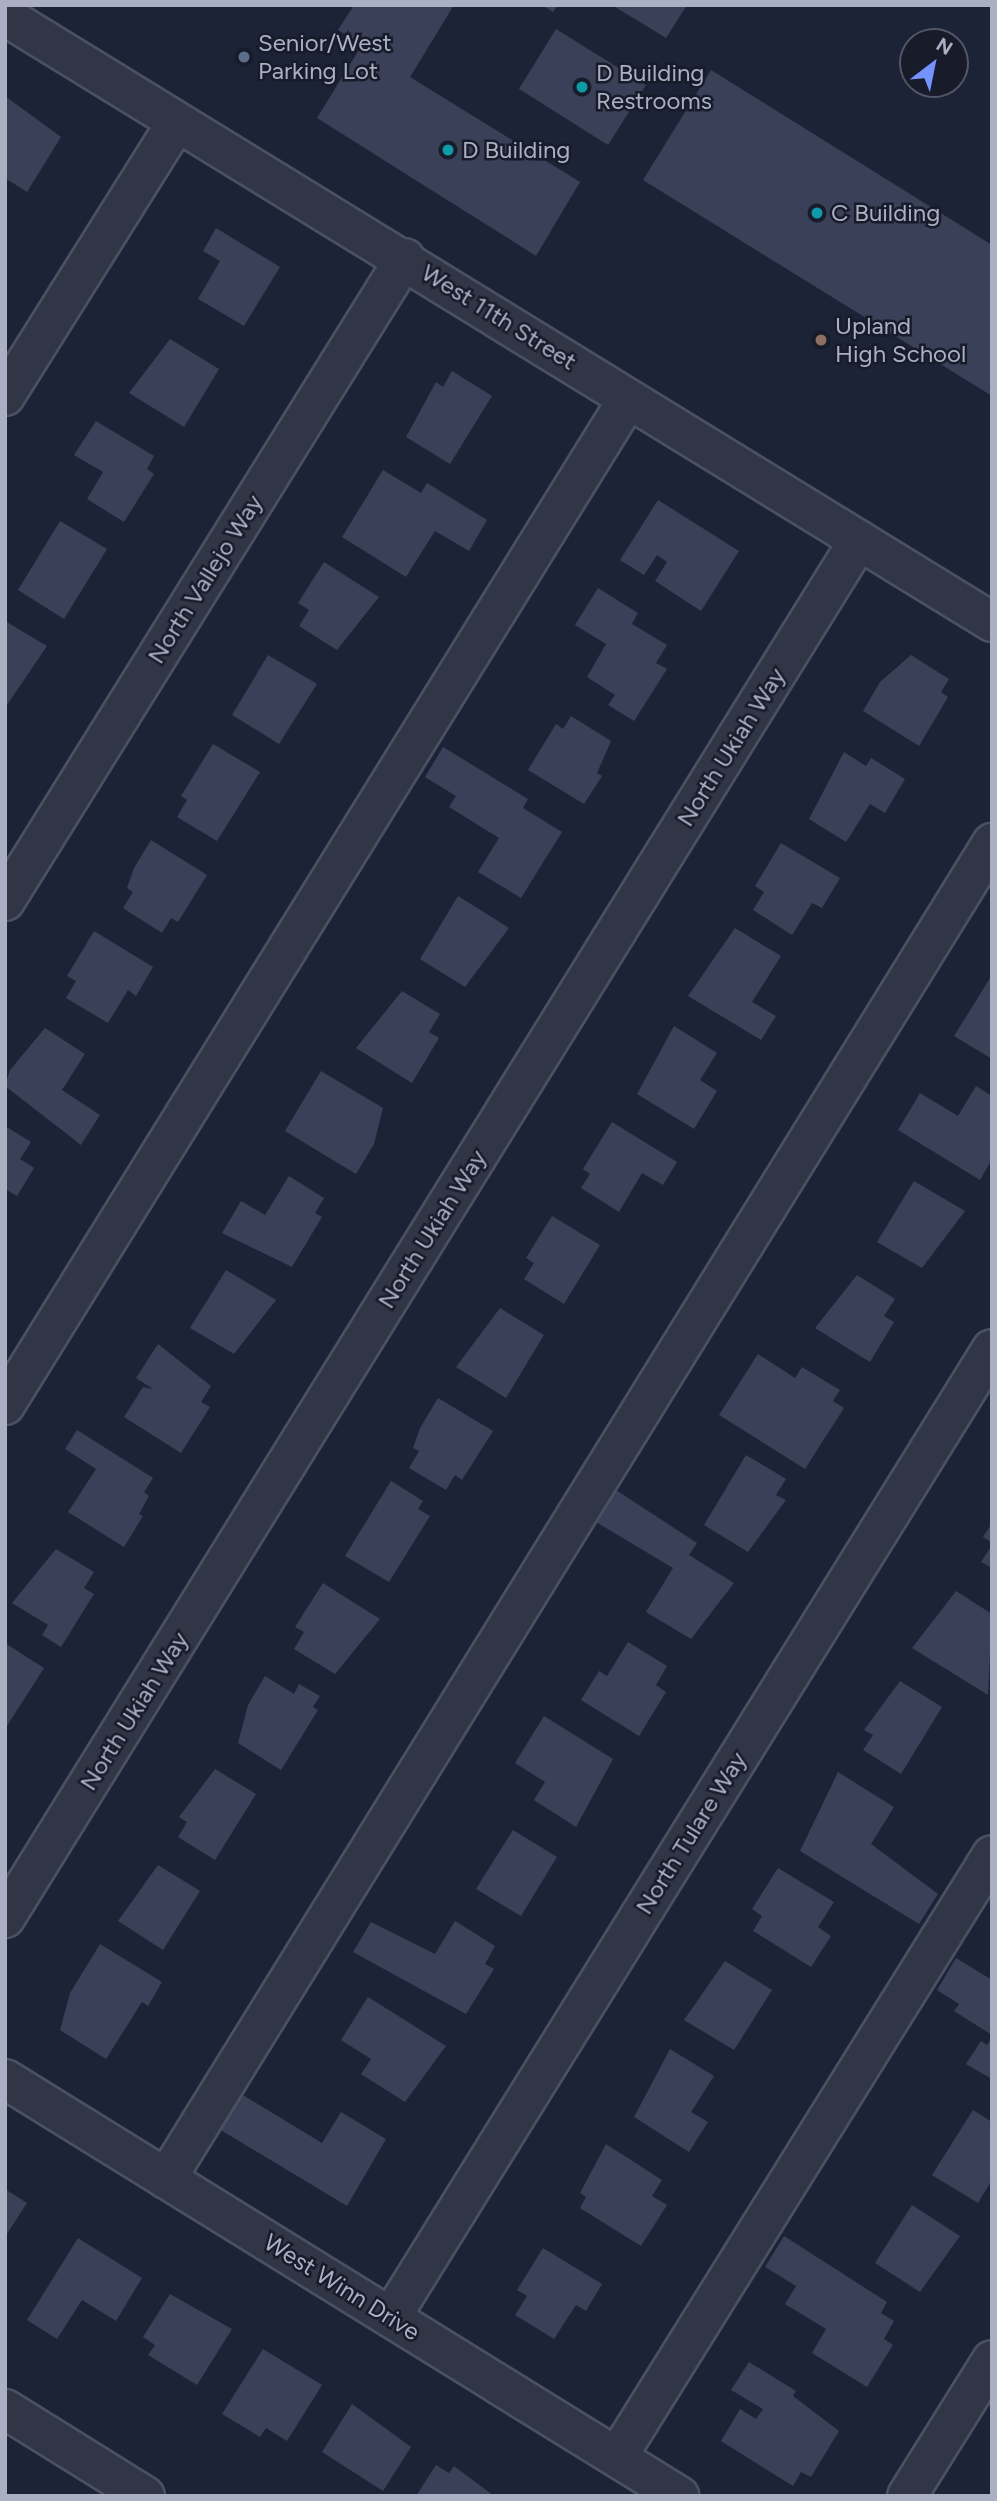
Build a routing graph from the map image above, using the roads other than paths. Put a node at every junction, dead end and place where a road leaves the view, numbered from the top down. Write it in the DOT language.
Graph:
graph roads {
  1 [pos="5,16"];
  2 [pos="176,123"];
  3 [pos="405,258"];
  4 [pos="5,396"];
  5 [pos="628,399"];
  6 [pos="859,540"];
  7 [pos="992,622"];
  8 [pos="992,843"];
  9 [pos="5,901"];
  10 [pos="992,1349"];
  11 [pos="5,1405"];
  12 [pos="992,1854"];
  13 [pos="5,1918"];
  14 [pos="5,2079"];
  15 [pos="166,2179"];
  16 [pos="391,2317"];
  17 [pos="992,2360"];
  18 [pos="5,2409"];
  19 [pos="617,2457"];
  20 [pos="145,2496"];
  21 [pos="678,2496"];
  22 [pos="907,2496"];
  1 -- 2 [label="street, West 11th Street"];
  2 -- 3 [label="street, West 11th Street"];
  2 -- 4 [label="street"];
  3 -- 5 [label="street, West 11th Street"];
  3 -- 9 [label="street, North Vallejo Way"];
  5 -- 6 [label="street, West 11th Street"];
  5 -- 11 [label="street"];
  6 -- 7 [label="street, West 11th Street"];
  6 -- 13 [label="street, North Ukiah Way"];
  8 -- 15 [label="street"];
  10 -- 16 [label="street, North Tulare Way"];
  12 -- 19 [label="street"];
  14 -- 15 [label="street, West Winn Drive"];
  15 -- 16 [label="street, West Winn Drive"];
  16 -- 19 [label="street, West Winn Drive"];
  17 -- 22 [label="street"];
  18 -- 20 [label="street"];
  19 -- 21 [label="street, West Winn Drive"];
}
